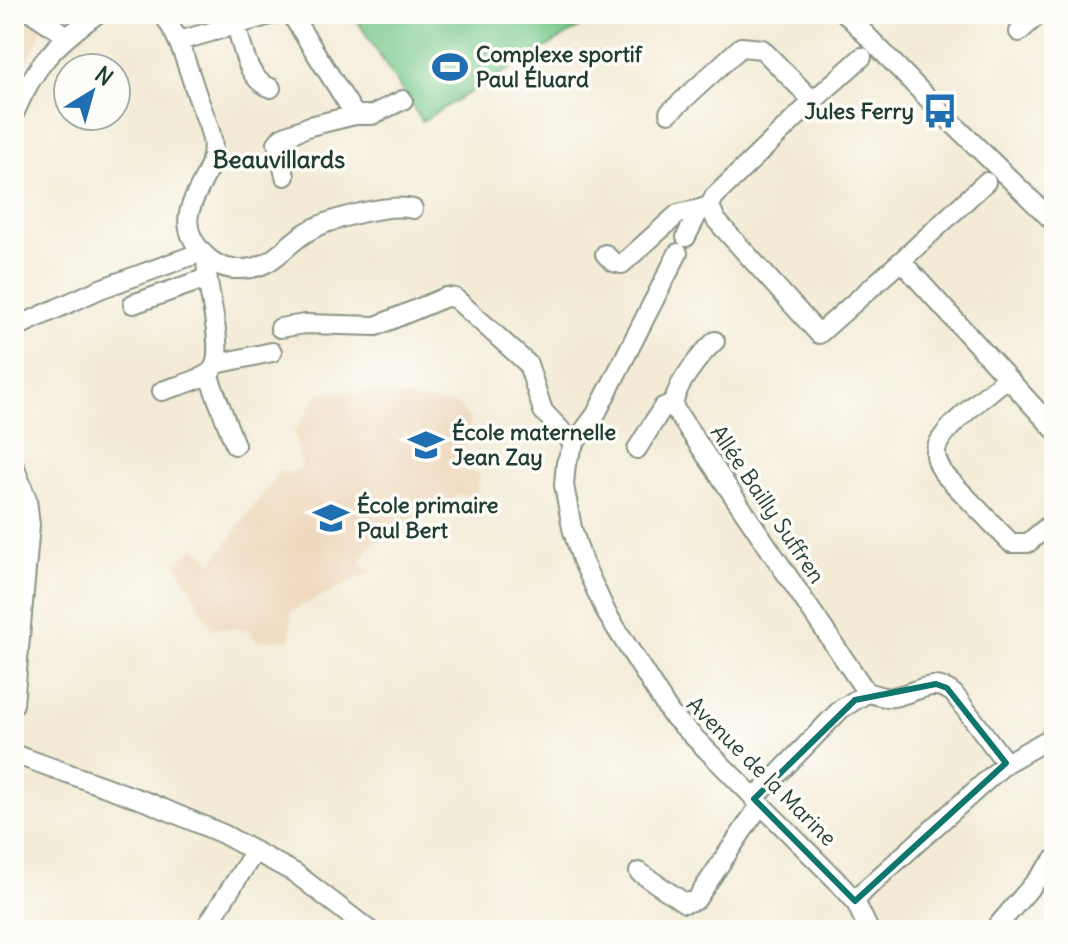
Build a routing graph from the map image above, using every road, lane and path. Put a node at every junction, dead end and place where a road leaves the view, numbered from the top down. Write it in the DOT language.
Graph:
graph roads {
  1 [pos="34,14"];
  2 [pos="97,14"];
  3 [pos="163,14"];
  4 [pos="274,14"];
  5 [pos="291,14"];
  6 [pos="846,14"];
  7 [pos="1039,14"];
  8 [pos="236,25"];
  9 [pos="1019,32"];
  10 [pos="67,36"];
  11 [pos="179,41"];
  12 [pos="862,57"];
  13 [pos="271,88"];
  14 [pos="403,100"];
  15 [pos="813,101"];
  16 [pos="669,113"];
  17 [pos="14,114"];
  18 [pos="355,115"];
  19 [pos="285,176"];
  20 [pos="986,182"];
  21 [pos="705,207"];
  22 [pos="413,209"];
  23 [pos="1054,222"];
  24 [pos="204,254"];
  25 [pos="605,254"];
  26 [pos="901,261"];
  27 [pos="207,278"];
  28 [pos="133,304"];
  29 [pos="14,328"];
  30 [pos="280,328"];
  31 [pos="715,341"];
  32 [pos="272,352"];
  33 [pos="212,369"];
  34 [pos="1007,378"];
  35 [pos="162,391"];
  36 [pos="673,403"];
  37 [pos="1054,429"];
  38 [pos="574,444"];
  39 [pos="235,445"];
  40 [pos="637,449"];
  41 [pos="14,465"];
  42 [pos="1054,521"];
  43 [pos="20,600"];
  44 [pos="867,693"];
  45 [pos="14,704"];
  46 [pos="1054,736"];
  47 [pos="14,754"];
  48 [pos="1006,763"];
  49 [pos="757,802"];
  50 [pos="255,851"];
  51 [pos="1054,860"];
  52 [pos="639,872"];
  53 [pos="855,901"];
  54 [pos="204,930"];
  55 [pos="369,930"];
  56 [pos="869,930"];
  57 [pos="994,930"];
  1 -- 10 [label="street"];
  2 -- 10 [label="street"];
  3 -- 11 [label="street"];
  4 -- 8 [label="street"];
  5 -- 18 [label="street"];
  6 -- 23 [label="street"];
  7 -- 9 [label="street"];
  8 -- 11 [label="street"];
  8 -- 13 [label="street"];
  10 -- 17 [label="street"];
  11 -- 24 [label="street"];
  12 -- 15 [label="street"];
  14 -- 18 [label="street"];
  15 -- 16 [label="street"];
  15 -- 21 [label="street"];
  18 -- 19 [label="street"];
  20 -- 26 [label="street"];
  21 -- 25 [label="street"];
  21 -- 26 [label="street"];
  21 -- 38 [label="street, Avenue de la Marine"];
  22 -- 24 [label="street"];
  24 -- 27 [label="street"];
  24 -- 29 [label="street"];
  26 -- 34 [label="street"];
  27 -- 28 [label="street"];
  27 -- 33 [label="street"];
  30 -- 38 [label="street"];
  31 -- 36 [label="street"];
  32 -- 33 [label="street"];
  33 -- 35 [label="street"];
  33 -- 39 [label="street"];
  34 -- 37 [label="street"];
  34 -- 42 [label="street"];
  36 -- 40 [label="street"];
  36 -- 44 [label="street, Allée Bailly Suffren"];
  38 -- 49 [label="street, Avenue de la Marine"];
  41 -- 43 [label="street"];
  43 -- 45 [label="street"];
  44 -- 48 [label="street"];
  44 -- 49 [label="street"];
  46 -- 48 [label="street"];
  47 -- 50 [label="street"];
  48 -- 53 [label="street"];
  49 -- 52 [label="street"];
  49 -- 53 [label="street, Avenue de la Marine"];
  50 -- 54 [label="street"];
  50 -- 55 [label="street"];
  51 -- 57 [label="street"];
  53 -- 56 [label="street, Avenue de la Marine"];
}
